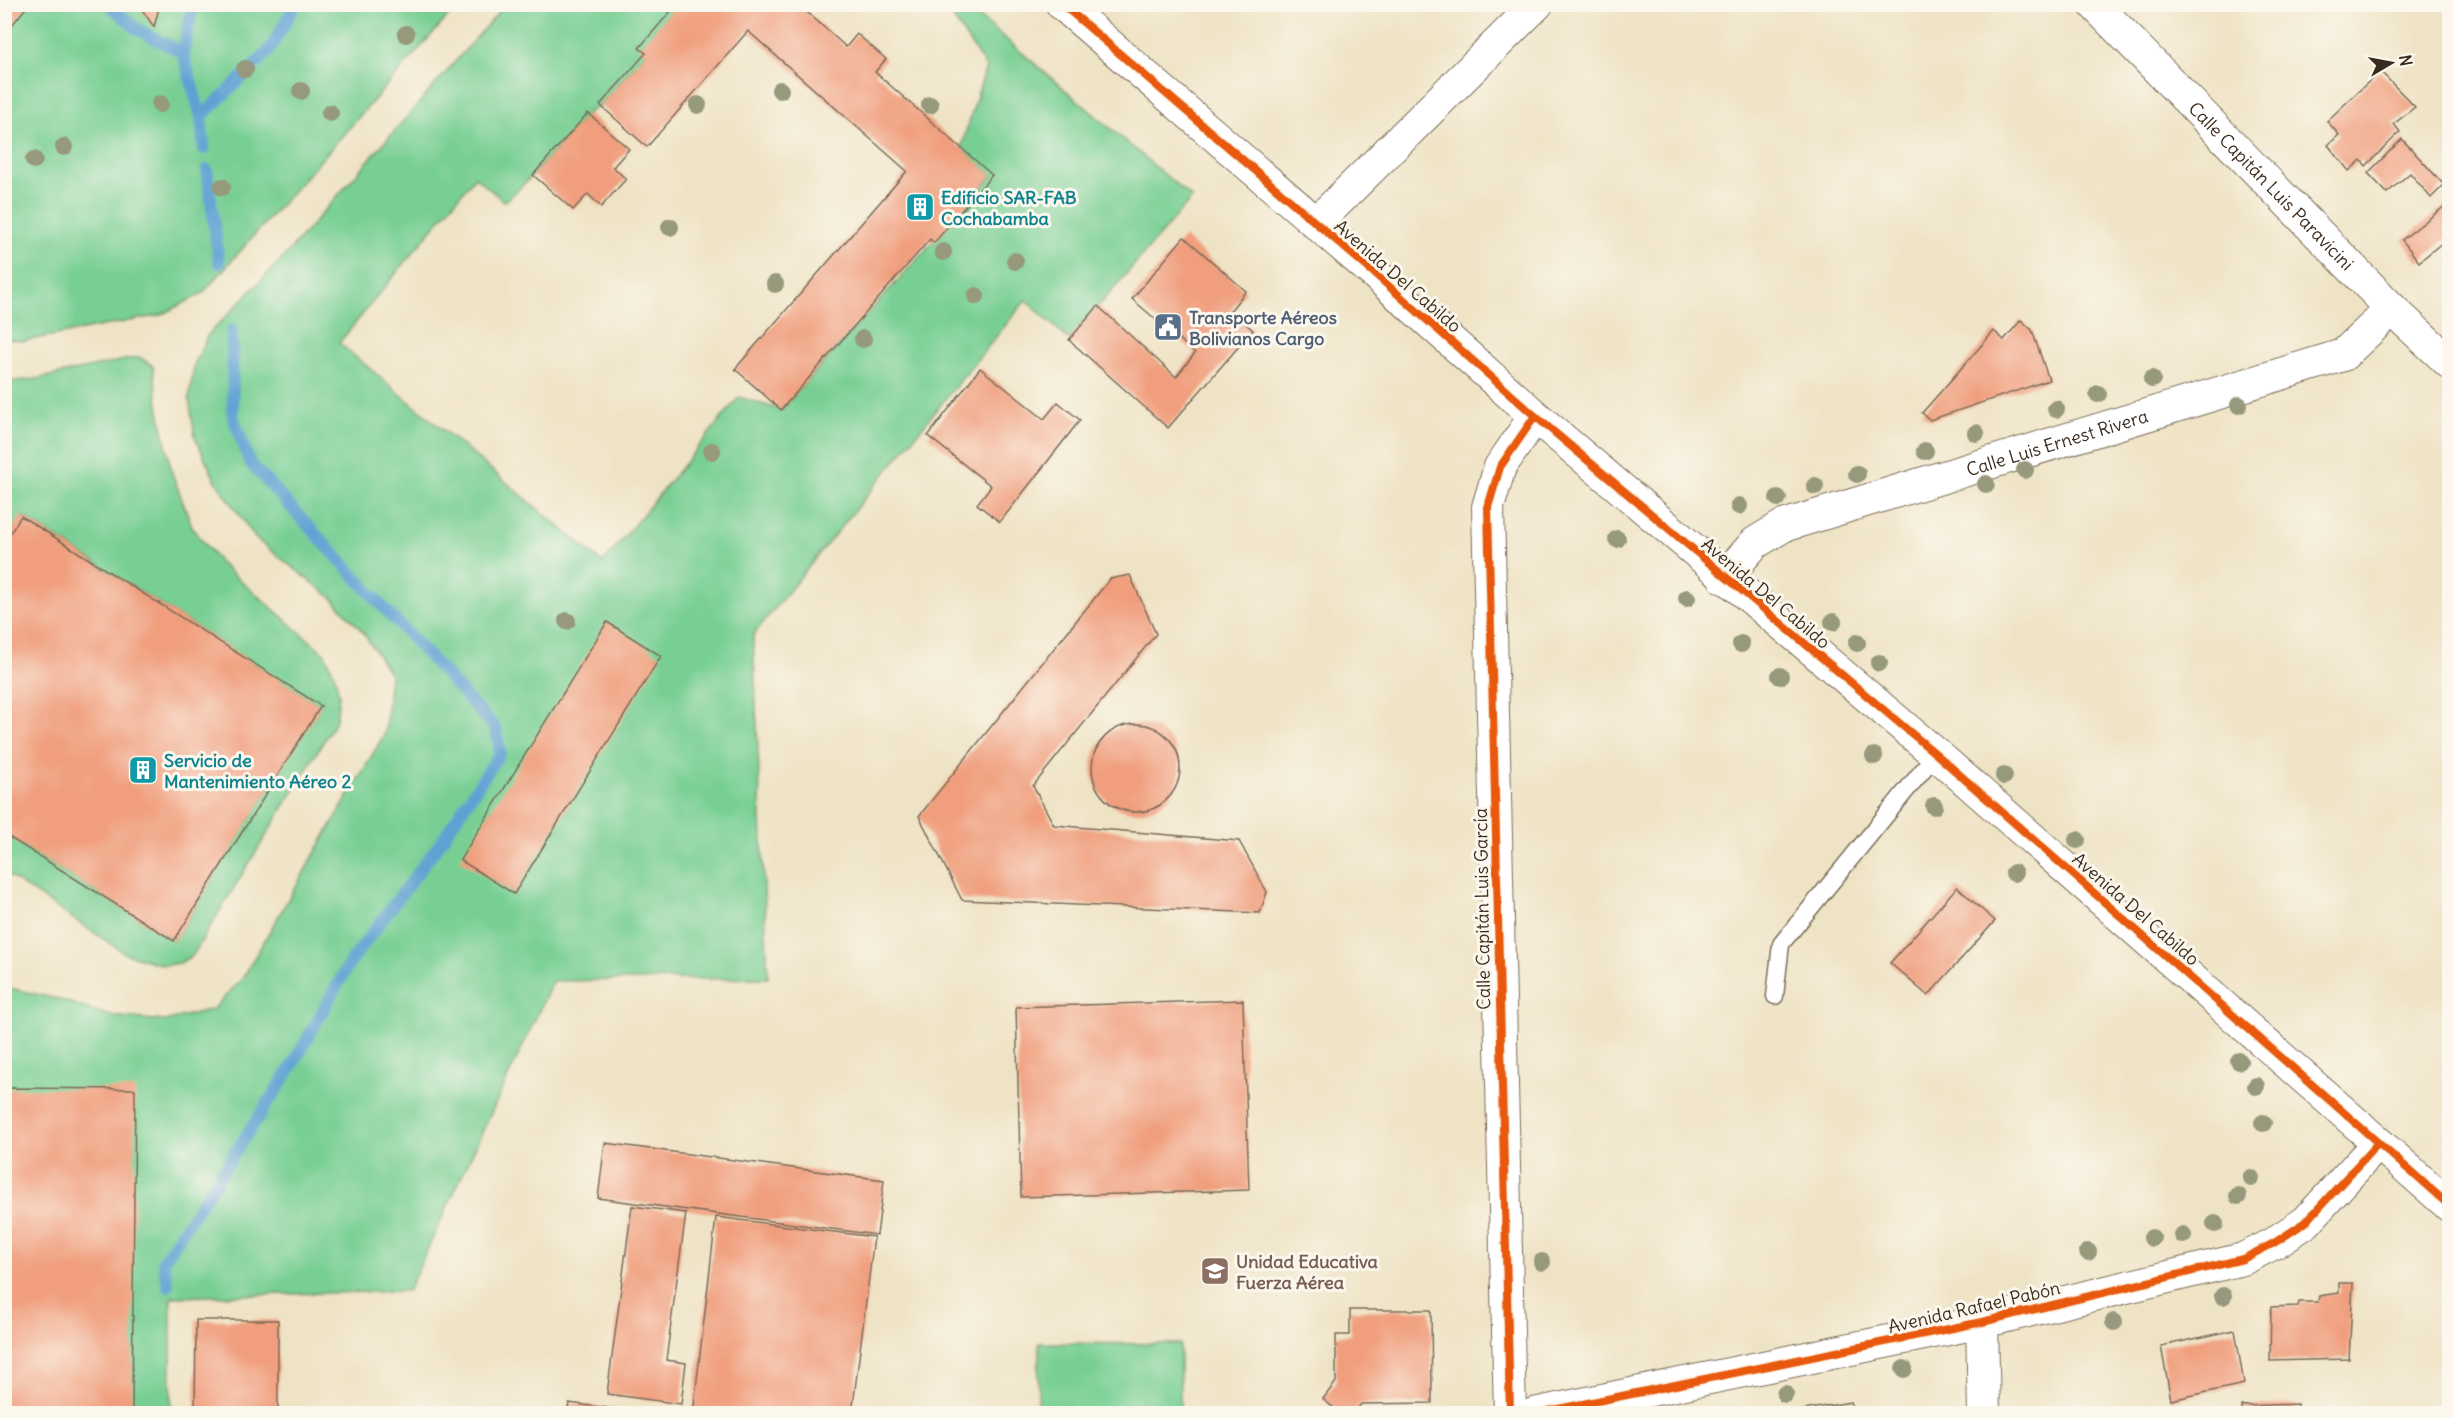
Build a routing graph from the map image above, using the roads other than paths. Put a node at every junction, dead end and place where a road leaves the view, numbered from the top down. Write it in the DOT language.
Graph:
graph roads {
  1 [pos="1062,4"];
  2 [pos="1537,4"];
  3 [pos="2094,4"];
  4 [pos="1316,223"];
  5 [pos="2392,309"];
  6 [pos="2444,347"];
  7 [pos="1535,416"];
  8 [pos="1724,578"];
  9 [pos="1936,754"];
  10 [pos="1775,996"];
  11 [pos="2378,1143"];
  12 [pos="2450,1206"];
  13 [pos="1982,1322"];
  14 [pos="1509,1413"];
  15 [pos="1534,1413"];
  16 [pos="1984,1413"];
  1 -- 4 [label="street, Avenida Del Cabildo"];
  2 -- 4 [label="street"];
  3 -- 5 [label="street, Calle Capitán Luis Paravicini"];
  4 -- 7 [label="street, Avenida Del Cabildo"];
  5 -- 6 [label="street, Calle Capitán Luis Paravicini"];
  5 -- 8 [label="street, Calle Luis Ernest Rivera"];
  7 -- 8 [label="street, Avenida Del Cabildo"];
  7 -- 14 [label="street, Calle Capitán Luis García"];
  8 -- 9 [label="street, Avenida Del Cabildo"];
  9 -- 10 [label="lane"];
  9 -- 11 [label="street, Avenida Del Cabildo"];
  11 -- 12 [label="street, Avenida Del Cabildo"];
  11 -- 13 [label="street, Avenida Rafael Pabón"];
  13 -- 15 [label="street, Avenida Rafael Pabón"];
  13 -- 16 [label="street"];
}
